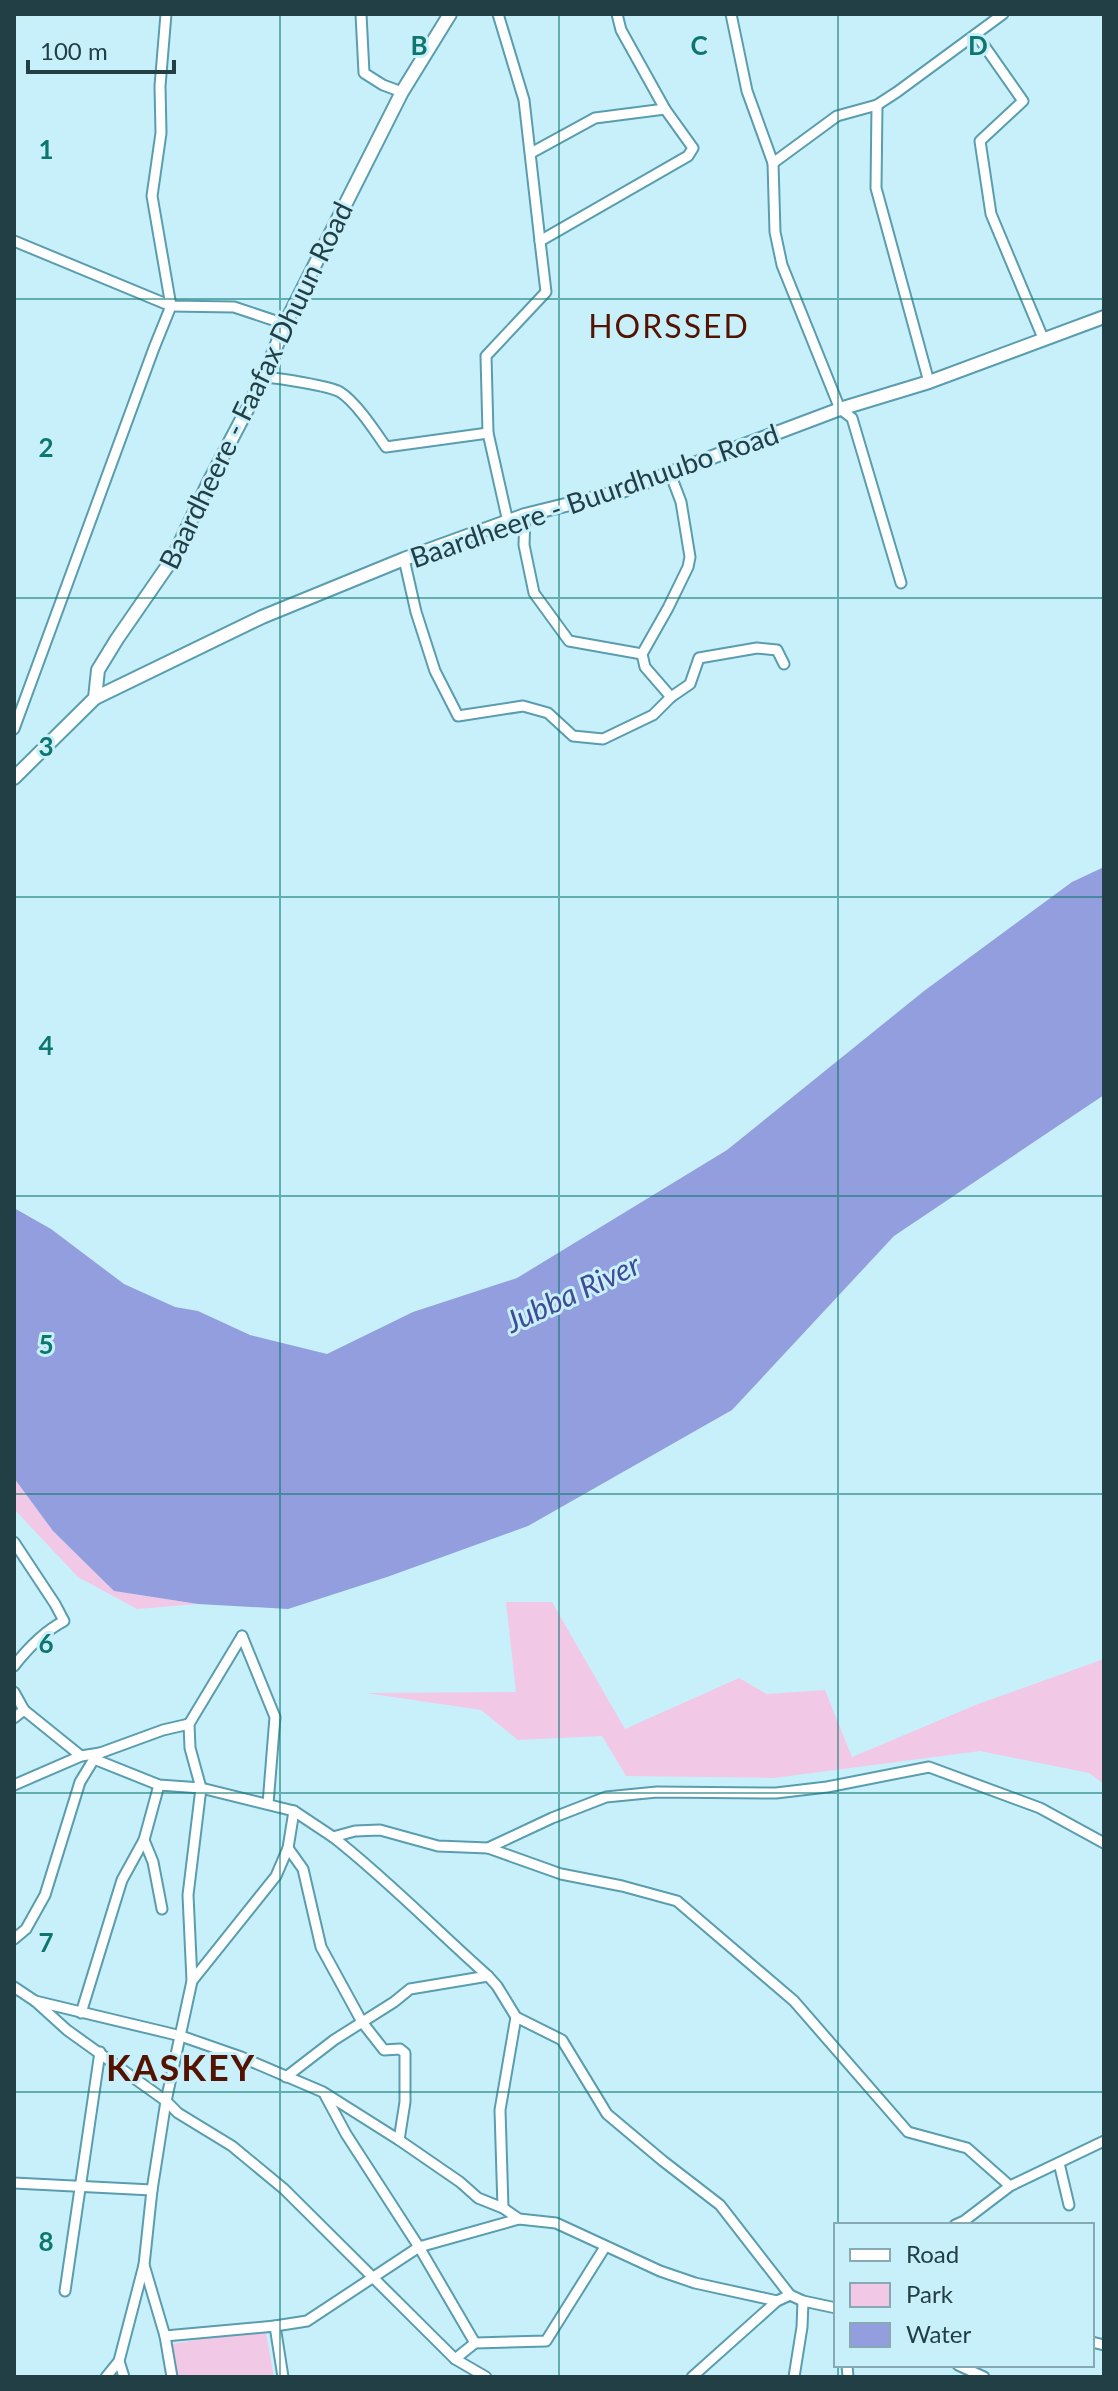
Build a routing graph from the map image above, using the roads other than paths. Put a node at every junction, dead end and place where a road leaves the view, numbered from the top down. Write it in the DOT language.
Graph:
graph roads {
  1 [pos="166,14"];
  2 [pos="361,14"];
  3 [pos="450,14"];
  4 [pos="498,14"];
  5 [pos="617,14"];
  6 [pos="731,14"];
  7 [pos="1003,14"];
  8 [pos="976,34"];
  9 [pos="402,92"];
  10 [pos="877,105"];
  11 [pos="665,109"];
  12 [pos="531,153"];
  13 [pos="773,163"];
  14 [pos="14,241"];
  15 [pos="540,241"];
  16 [pos="171,306"];
  17 [pos="1104,317"];
  18 [pos="285,324"];
  19 [pos="1043,338"];
  20 [pos="264,377"];
  21 [pos="929,382"];
  22 [pos="840,409"];
  23 [pos="488,433"];
  24 [pos="670,473"];
  25 [pos="525,515"];
  26 [pos="508,522"];
  27 [pos="404,559"];
  28 [pos="901,583"];
  29 [pos="642,654"];
  30 [pos="784,664"];
  31 [pos="671,697"];
  32 [pos="95,698"];
  33 [pos="14,729"];
  34 [pos="16,771"];
  35 [pos="14,1542"];
  36 [pos="14,1666"];
  37 [pos="14,1692"];
  38 [pos="24,1710"];
  39 [pos="14,1718"];
  40 [pos="189,1724"];
  41 [pos="81,1756"];
  42 [pos="97,1756"];
  43 [pos="14,1785"];
  44 [pos="159,1785"];
  45 [pos="201,1788"];
  46 [pos="268,1804"];
  47 [pos="294,1811"];
  48 [pos="333,1837"];
  49 [pos="144,1840"];
  50 [pos="1104,1843"];
  51 [pos="288,1848"];
  52 [pos="488,1848"];
  53 [pos="162,1909"];
  54 [pos="14,1939"];
  55 [pos="488,1976"];
  56 [pos="192,1981"];
  57 [pos="14,1987"];
  58 [pos="35,2001"];
  59 [pos="81,2013"];
  60 [pos="516,2017"];
  61 [pos="362,2022"];
  62 [pos="181,2036"];
  63 [pos="100,2052"];
  64 [pos="286,2077"];
  65 [pos="323,2092"];
  66 [pos="166,2101"];
  67 [pos="399,2140"];
  68 [pos="1104,2141"];
  69 [pos="1059,2163"];
  70 [pos="14,2183"];
  71 [pos="80,2186"];
  72 [pos="1010,2186"];
  73 [pos="152,2190"];
  74 [pos="1069,2205"];
  75 [pos="503,2208"];
  76 [pos="519,2219"];
  77 [pos="960,2223"];
  78 [pos="419,2247"];
  79 [pos="605,2247"];
  80 [pos="144,2265"];
  81 [pos="371,2277"];
  82 [pos="65,2291"];
  83 [pos="790,2295"];
  84 [pos="777,2301"];
  85 [pos="803,2301"];
  86 [pos="834,2308"];
  87 [pos="275,2326"];
  88 [pos="165,2336"];
  89 [pos="475,2343"];
  90 [pos="455,2359"];
  91 [pos="119,2361"];
  92 [pos="962,2367"];
  93 [pos="106,2377"];
  94 [pos="124,2377"];
  95 [pos="172,2377"];
  96 [pos="283,2377"];
  97 [pos="486,2377"];
  98 [pos="692,2377"];
  99 [pos="794,2377"];
  100 [pos="984,2377"];
  1 -- 16 [label="street"];
  2 -- 9 [label="street"];
  3 -- 9 [label="main road, Baardheere - Faafax Dhuun Road"];
  4 -- 12 [label="street"];
  5 -- 11 [label="street"];
  6 -- 13 [label="street"];
  7 -- 8 [label="street"];
  8 -- 10 [label="street"];
  8 -- 19 [label="street"];
  9 -- 18 [label="main road, Baardheere - Faafax Dhuun Road"];
  10 -- 13 [label="street"];
  10 -- 21 [label="street"];
  11 -- 12 [label="street"];
  11 -- 15 [label="street"];
  12 -- 15 [label="street"];
  13 -- 22 [label="street"];
  14 -- 16 [label="street"];
  15 -- 23 [label="street"];
  16 -- 18 [label="street"];
  16 -- 33 [label="street"];
  17 -- 19 [label="main road, Baardheere - Buurdhuubo Road"];
  18 -- 20 [label="main road, Baardheere - Faafax Dhuun Road"];
  19 -- 21 [label="main road, Baardheere - Buurdhuubo Road"];
  20 -- 23 [label="street"];
  20 -- 32 [label="main road, Baardheere - Faafax Dhuun Road"];
  21 -- 22 [label="main road, Baardheere - Buurdhuubo Road"];
  22 -- 24 [label="main road, Baardheere - Buurdhuubo Road"];
  22 -- 28 [label="street"];
  23 -- 26 [label="street"];
  24 -- 25 [label="main road, Baardheere - Buurdhuubo Road"];
  24 -- 29 [label="street"];
  25 -- 26 [label="main road, Baardheere - Buurdhuubo Road"];
  25 -- 29 [label="street"];
  26 -- 27 [label="main road, Baardheere - Buurdhuubo Road"];
  27 -- 31 [label="street"];
  27 -- 32 [label="main road, Baardheere - Buurdhuubo Road"];
  29 -- 31 [label="street"];
  30 -- 31 [label="street"];
  32 -- 34 [label="main road"];
  35 -- 36 [label="street"];
  37 -- 38 [label="street"];
  38 -- 39 [label="street"];
  38 -- 41 [label="street"];
  40 -- 42 [label="street"];
  40 -- 45 [label="street"];
  40 -- 46 [label="street"];
  41 -- 42 [label="street"];
  41 -- 43 [label="street"];
  42 -- 44 [label="street"];
  42 -- 54 [label="street"];
  44 -- 45 [label="street"];
  44 -- 49 [label="street"];
  45 -- 46 [label="street"];
  45 -- 56 [label="street"];
  46 -- 47 [label="street"];
  47 -- 48 [label="street"];
  47 -- 51 [label="street"];
  48 -- 52 [label="street"];
  48 -- 55 [label="street"];
  49 -- 53 [label="street"];
  49 -- 59 [label="street"];
  50 -- 52 [label="street"];
  51 -- 56 [label="street"];
  51 -- 61 [label="street"];
  52 -- 72 [label="street"];
  55 -- 60 [label="street"];
  55 -- 61 [label="street"];
  56 -- 62 [label="street"];
  57 -- 58 [label="street"];
  58 -- 59 [label="street"];
  58 -- 63 [label="street"];
  59 -- 62 [label="street"];
  60 -- 75 [label="street"];
  60 -- 83 [label="street"];
  61 -- 64 [label="street"];
  61 -- 67 [label="street"];
  62 -- 64 [label="street"];
  62 -- 66 [label="street"];
  63 -- 66 [label="street"];
  63 -- 71 [label="street"];
  64 -- 65 [label="street"];
  65 -- 67 [label="street"];
  65 -- 78 [label="street"];
  66 -- 73 [label="street"];
  66 -- 81 [label="street"];
  67 -- 75 [label="street"];
  68 -- 69 [label="street"];
  69 -- 72 [label="street"];
  69 -- 74 [label="street"];
  70 -- 71 [label="street"];
  71 -- 73 [label="street"];
  71 -- 82 [label="street"];
  72 -- 77 [label="street"];
  73 -- 80 [label="street"];
  75 -- 76 [label="street"];
  76 -- 78 [label="street"];
  76 -- 79 [label="street"];
  78 -- 81 [label="street"];
  78 -- 89 [label="street"];
  79 -- 84 [label="street"];
  79 -- 89 [label="street"];
  80 -- 88 [label="street"];
  80 -- 91 [label="street"];
  81 -- 87 [label="street"];
  81 -- 90 [label="street"];
  83 -- 84 [label="street"];
  83 -- 85 [label="street"];
  84 -- 98 [label="street"];
  85 -- 86 [label="street"];
  85 -- 99 [label="street"];
  87 -- 88 [label="street"];
  87 -- 96 [label="street"];
  88 -- 95 [label="street"];
  89 -- 90 [label="street"];
  90 -- 97 [label="street"];
  91 -- 93 [label="street"];
  91 -- 94 [label="street"];
  92 -- 100 [label="street"];
}
